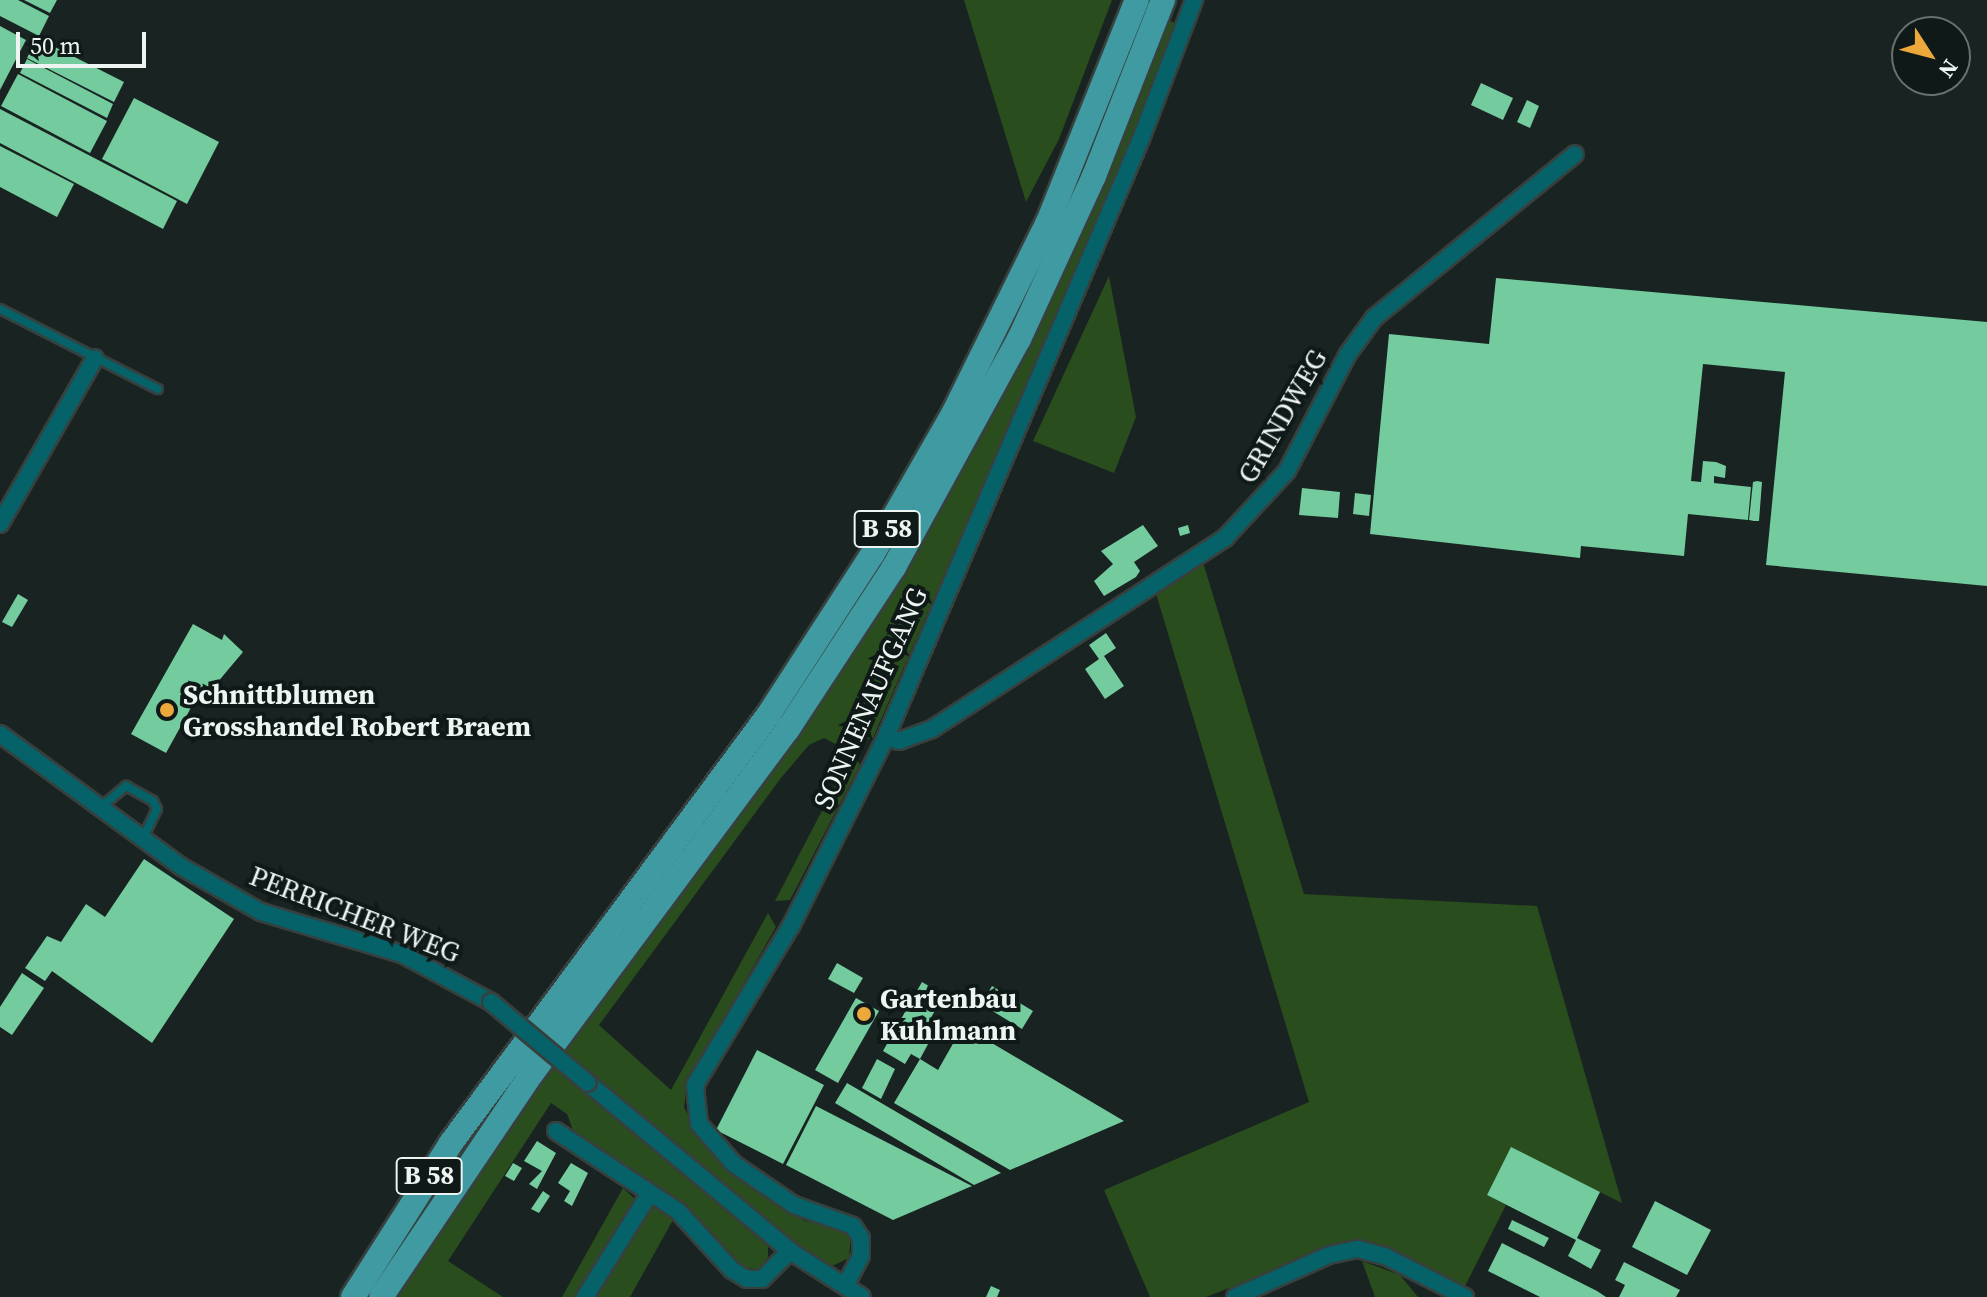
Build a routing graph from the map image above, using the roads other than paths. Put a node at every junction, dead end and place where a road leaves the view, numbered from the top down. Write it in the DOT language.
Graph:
graph roads {
  1 [pos="1137,0"];
  2 [pos="1163,0"];
  3 [pos="1194,0"];
  4 [pos="1575,154"];
  5 [pos="0,309"];
  6 [pos="95,358"];
  7 [pos="158,389"];
  8 [pos="0,524"];
  9 [pos="0,734"];
  10 [pos="886,737"];
  11 [pos="101,807"];
  12 [pos="143,838"];
  13 [pos="556,1131"];
  14 [pos="648,1196"];
  15 [pos="790,1251"];
  16 [pos="845,1286"];
  17 [pos="353,1297"];
  18 [pos="381,1297"];
  19 [pos="585,1297"];
  20 [pos="862,1297"];
  21 [pos="1235,1297"];
  22 [pos="1465,1297"];
  1 -- 17 [label="main road, B 58"];
  2 -- 18 [label="main road, B 58"];
  3 -- 10 [label="street, SONNENAUFGANG"];
  4 -- 10 [label="street, GRINDWEG"];
  5 -- 6 [label="lane"];
  6 -- 7 [label="lane"];
  6 -- 8 [label="street"];
  9 -- 11 [label="street, PERRICHER WEG"];
  10 -- 16 [label="street, SONNENAUFGANG"];
  11 -- 12 [label="street, PERRICHER WEG"];
  11 -- 12 [label="lane"];
  12 -- 15 [label="street, PERRICHER WEG, bridge"];
  13 -- 14 [label="street"];
  14 -- 15 [label="street"];
  14 -- 19 [label="street"];
  15 -- 16 [label="street, PERRICHER WEG"];
  16 -- 20 [label="street, PERRICHER WEG"];
  21 -- 22 [label="street"];
}
